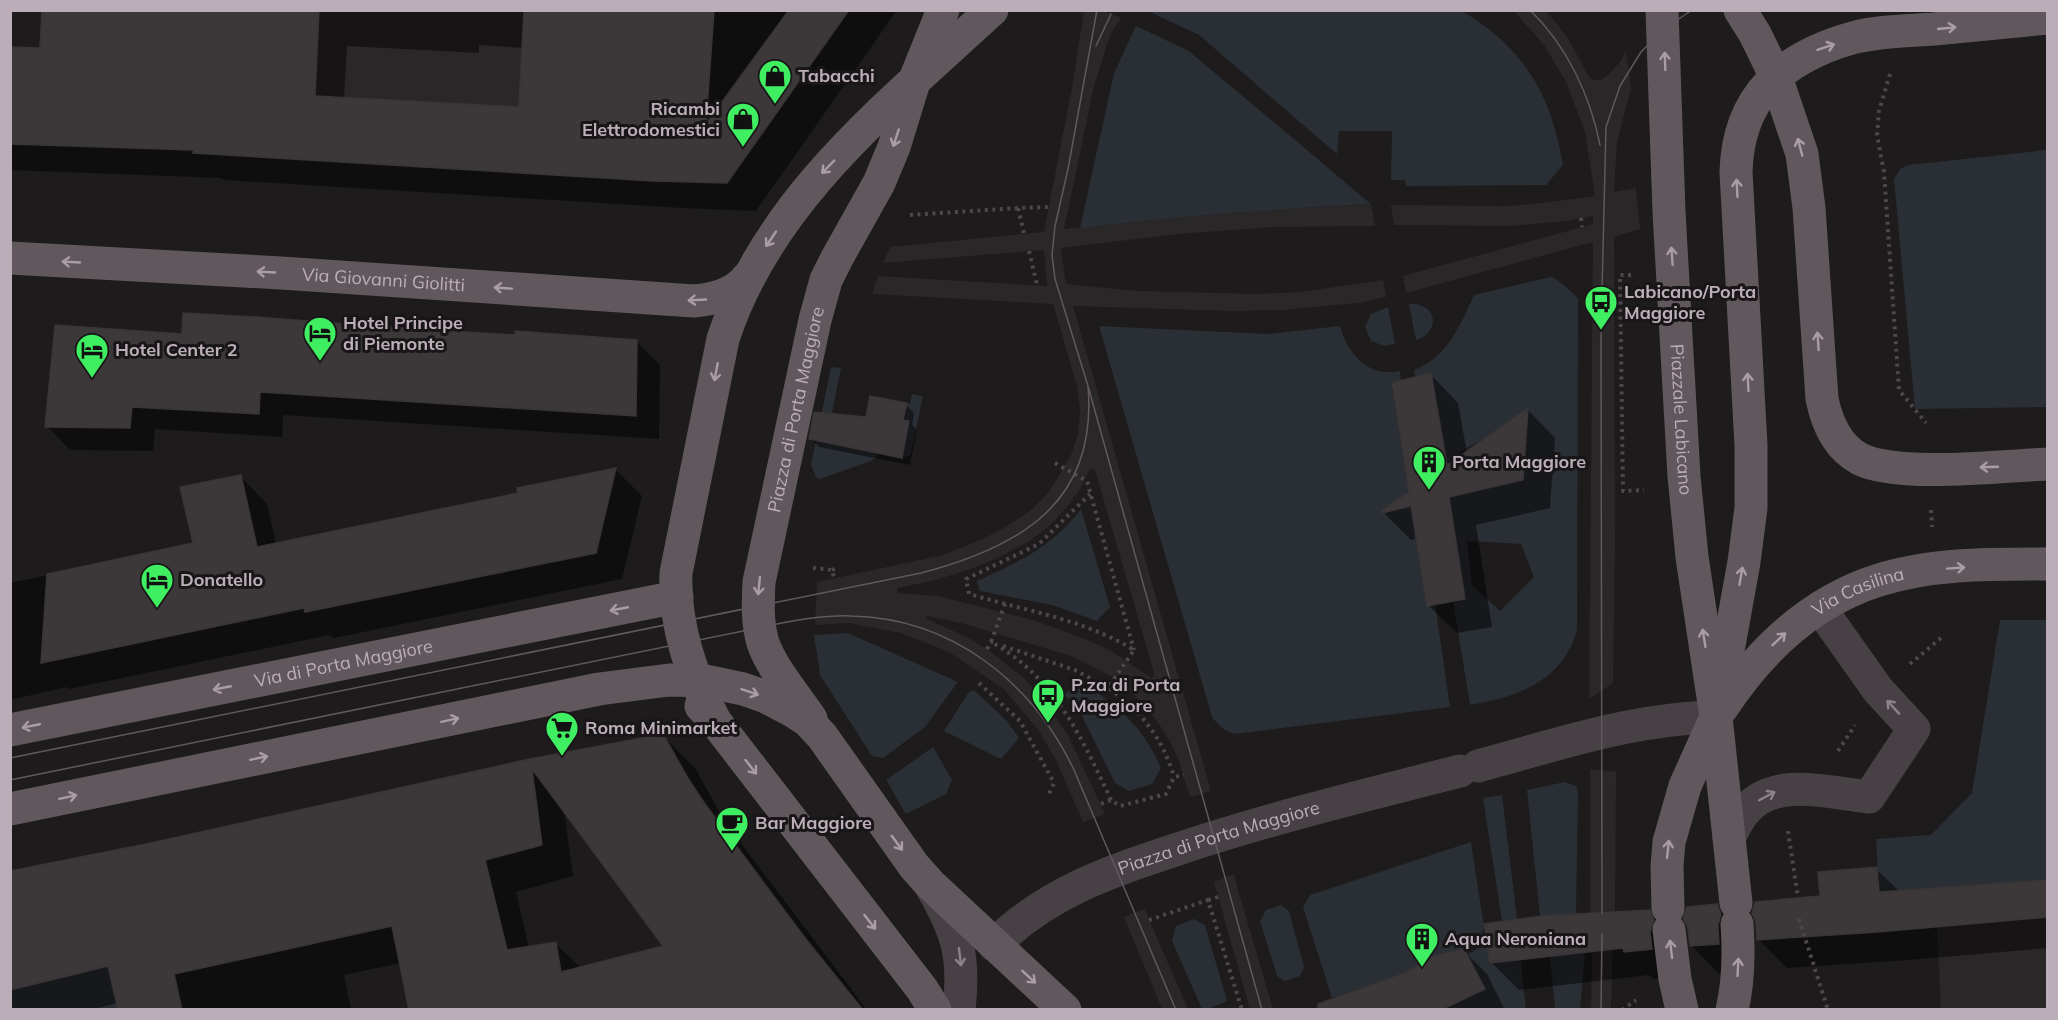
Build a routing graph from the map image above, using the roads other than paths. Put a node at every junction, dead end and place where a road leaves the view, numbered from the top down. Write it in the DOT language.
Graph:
graph roads {
  1 [pos="943,10"];
  2 [pos="992,10"];
  3 [pos="1662,10"];
  4 [pos="1740,10"];
  5 [pos="2048,18"];
  6 [pos="1776,77"];
  7 [pos="914,82"];
  8 [pos="10,258"];
  9 [pos="748,277"];
  10 [pos="2048,464"];
  11 [pos="2048,564"];
  12 [pos="677,597"];
  13 [pos="1821,608"];
  14 [pos="697,681"];
  15 [pos="651,682"];
  16 [pos="1716,717"];
  17 [pos="715,721"];
  18 [pos="10,730"];
  19 [pos="822,736"];
  20 [pos="10,809"];
  21 [pos="1729,838"];
  22 [pos="930,884"];
  23 [pos="994,945"];
  24 [pos="935,1010"];
  25 [pos="959,1010"];
  26 [pos="1065,1010"];
  27 [pos="1682,1010"];
  28 [pos="1732,1010"];
  1 -- 7 [label="main road, Piazza di Porta Maggiore"];
  2 -- 7 [label="main road"];
  16 -- 3 [label="main road, Piazzale Labicano, one-way"];
  4 -- 6 [label="main road"];
  6 -- 5 [label="main road, Piazzale Labicano, one-way"];
  10 -- 6 [label="main road, one-way"];
  16 -- 6 [label="main road, Piazzale Labicano, one-way"];
  7 -- 9 [label="main road, one-way"];
  7 -- 19 [label="main road, Piazza di Porta Maggiore, one-way"];
  9 -- 8 [label="main road, Via Giovanni Giolitti, one-way"];
  9 -- 12 [label="main road, one-way"];
  13 -- 11 [label="main road, Via Casilina, one-way"];
  12 -- 14 [label="main road"];
  12 -- 18 [label="main road, Via di Porta Maggiore, one-way"];
  16 -- 13 [label="main road, Via Casilina, one-way"];
  21 -- 13 [label="street, one-way"];
  14 -- 15 [label="main road, Piazza di Porta Maggiore"];
  14 -- 17 [label="main road"];
  14 -- 19 [label="main road, Piazza di Porta Maggiore, one-way"];
  15 -- 17 [label="main road"];
  20 -- 15 [label="main road, one-way"];
  16 -- 21 [label="main road, Piazzale Labicano"];
  16 -- 23 [label="street, Piazza di Porta Maggiore"];
  27 -- 16 [label="main road, Piazzale Labicano, one-way"];
  17 -- 24 [label="main road, one-way"];
  19 -- 22 [label="main road, Piazza di Porta Maggiore, one-way"];
  28 -- 21 [label="main road, Piazzale Labicano, one-way"];
  22 -- 23 [label="main road, Piazza di Porta Maggiore"];
  22 -- 25 [label="street, one-way"];
  23 -- 26 [label="main road, Piazza di Porta Maggiore, one-way"];
}
